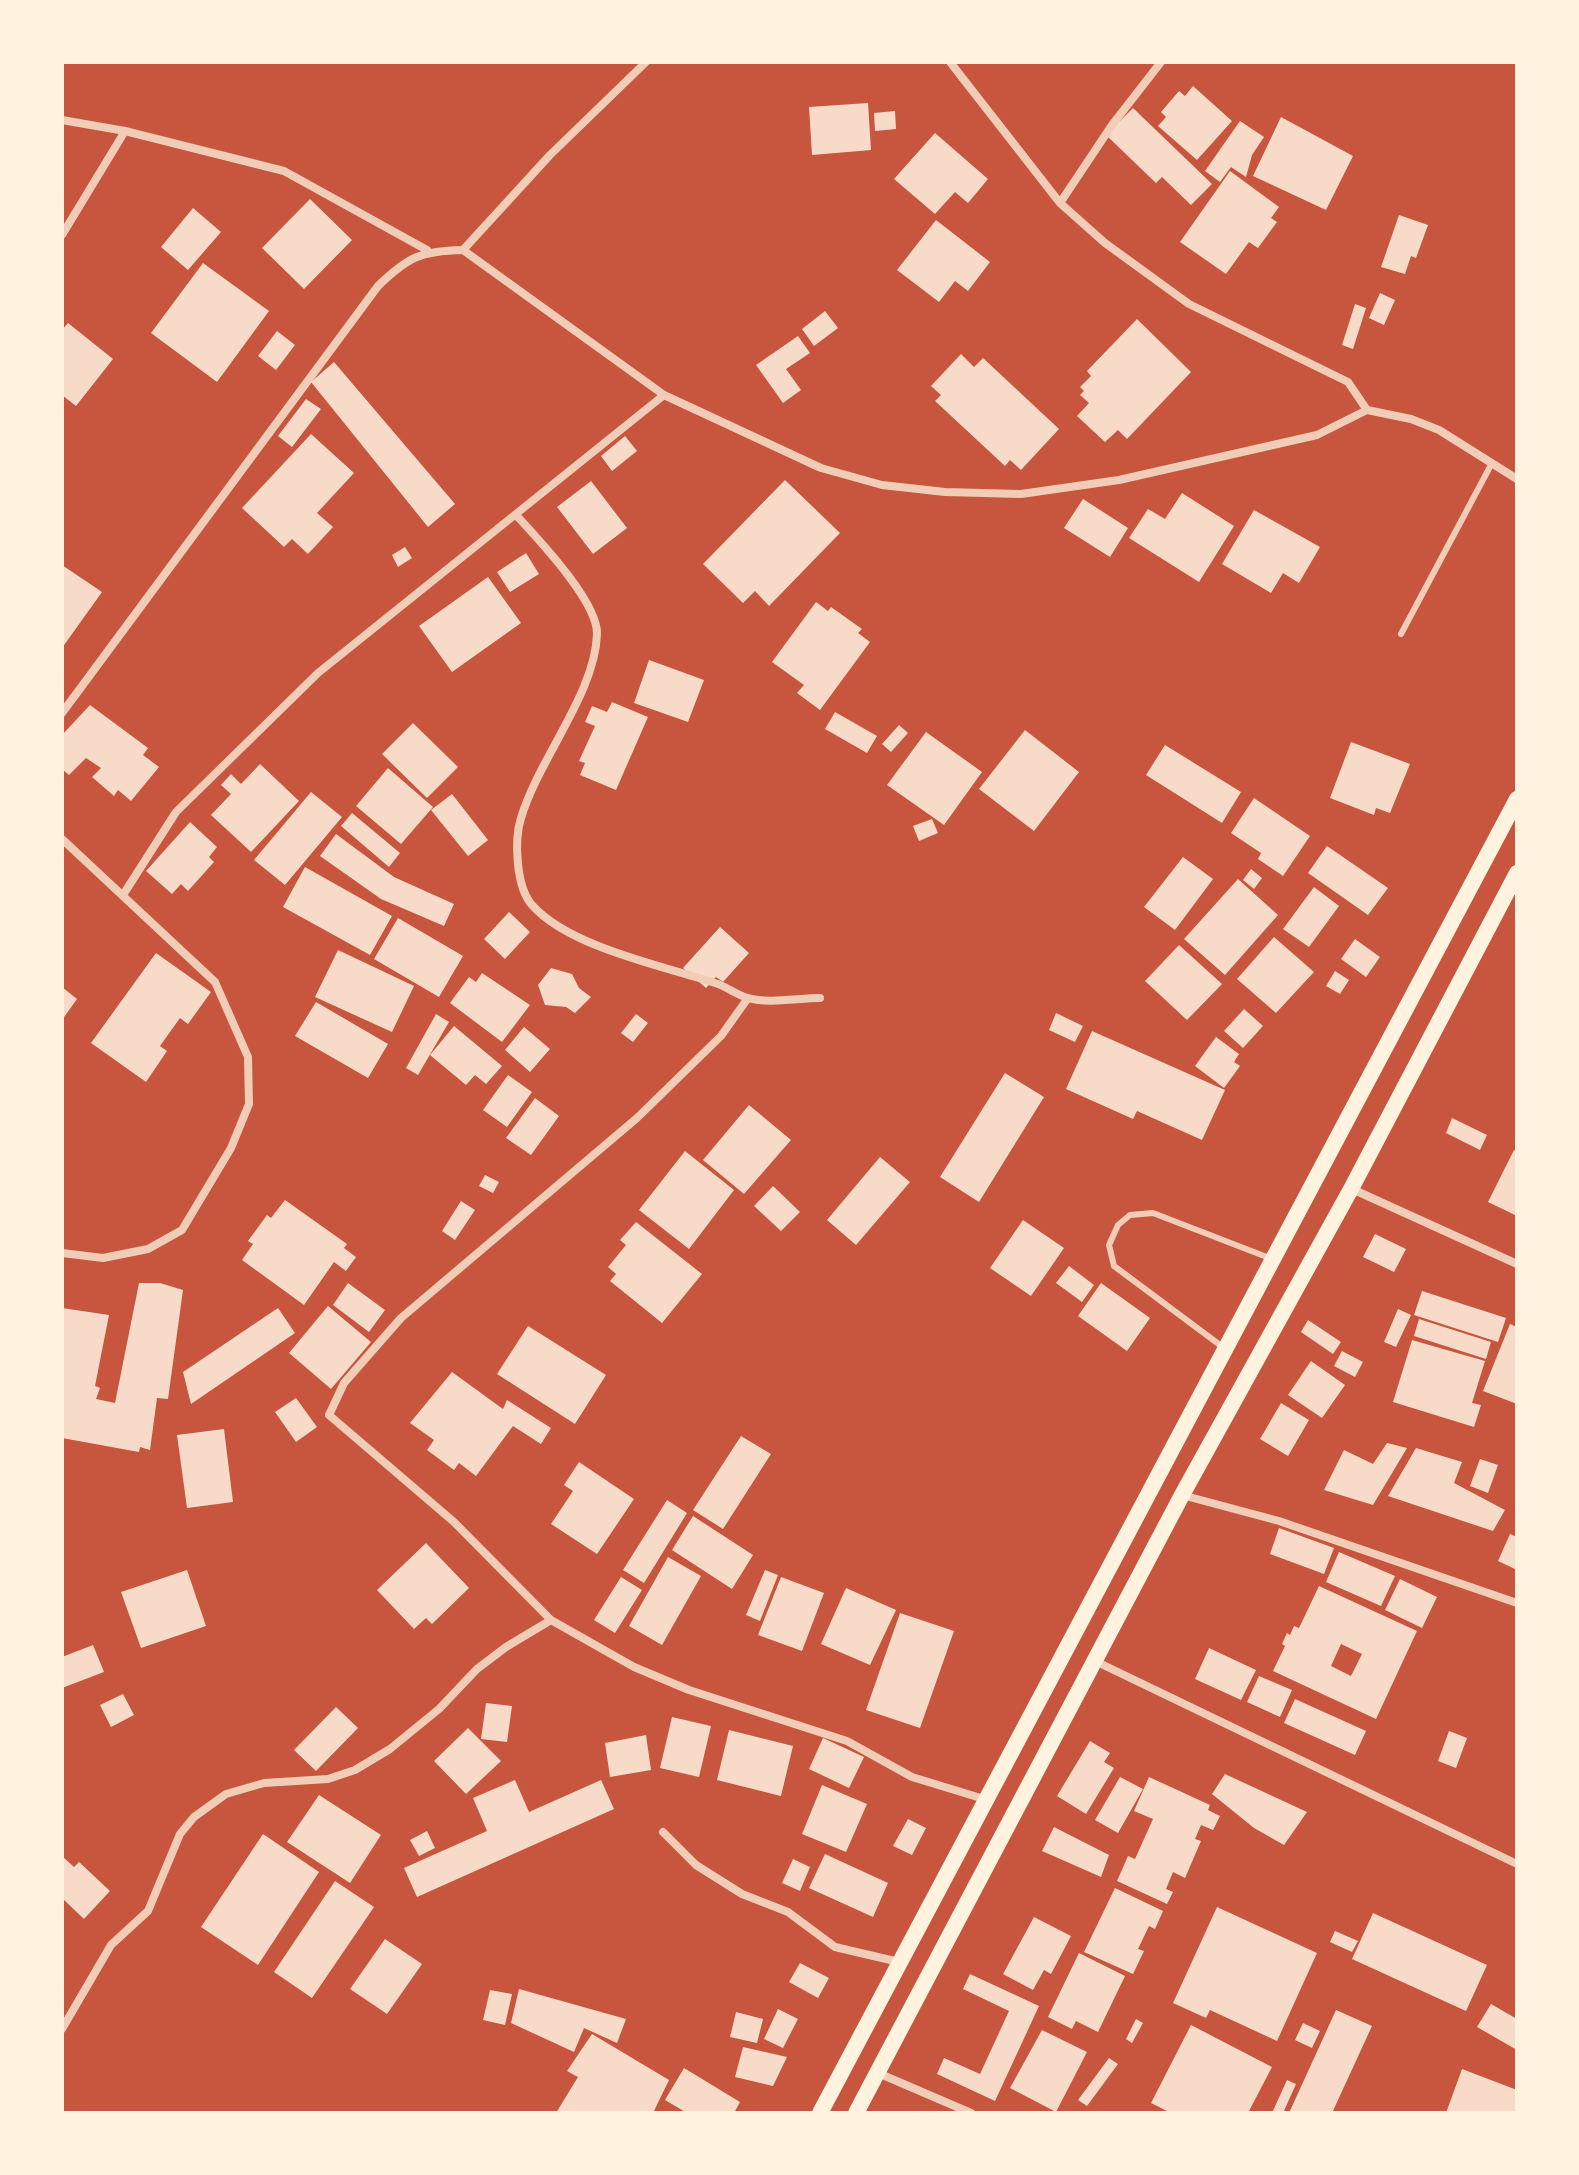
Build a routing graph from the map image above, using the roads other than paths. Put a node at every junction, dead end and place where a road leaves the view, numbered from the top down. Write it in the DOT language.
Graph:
graph roads {
  1 [pos="646,62"];
  2 [pos="950,62"];
  3 [pos="1161,62"];
  4 [pos="62,120"];
  5 [pos="125,131"];
  6 [pos="1060,203"];
  7 [pos="62,235"];
  8 [pos="427,250"];
  9 [pos="463,250"];
  10 [pos="664,395"];
  11 [pos="1367,410"];
  12 [pos="1492,463"];
  13 [pos="1517,479"];
  14 [pos="517,516"];
  15 [pos="1401,634"];
  16 [pos="62,713"];
  17 [pos="1517,799"];
  18 [pos="62,839"];
  19 [pos="1517,873"];
  20 [pos="123,895"];
  21 [pos="748,998"];
  22 [pos="820,998"];
  23 [pos="1351,1189"];
  24 [pos="62,1253"];
  25 [pos="1272,1259"];
  26 [pos="1517,1264"];
  27 [pos="1224,1348"];
  28 [pos="1182,1495"];
  29 [pos="1517,1603"];
  30 [pos="551,1620"];
  31 [pos="1095,1661"];
  32 [pos="984,1799"];
  33 [pos="663,1832"];
  34 [pos="1517,1864"];
  35 [pos="899,1962"];
  36 [pos="62,2029"];
  37 [pos="878,2073"];
  38 [pos="820,2113"];
  39 [pos="856,2113"];
  40 [pos="971,2113"];
  1 -- 9 [label="street"];
  2 -- 6 [label="street"];
  3 -- 6 [label="street"];
  4 -- 5 [label="street"];
  5 -- 7 [label="street"];
  5 -- 8 [label="street"];
  6 -- 11 [label="street"];
  8 -- 9 [label="street"];
  8 -- 16 [label="street"];
  9 -- 10 [label="street"];
  10 -- 11 [label="street"];
  10 -- 14 [label="street"];
  11 -- 12 [label="street"];
  12 -- 13 [label="street"];
  12 -- 15 [label="lane"];
  14 -- 20 [label="street"];
  14 -- 21 [label="street"];
  17 -- 25 [label="main road"];
  18 -- 20 [label="street"];
  19 -- 23 [label="main road"];
  20 -- 24 [label="street"];
  21 -- 22 [label="street"];
  21 -- 30 [label="street"];
  23 -- 26 [label="street"];
  23 -- 28 [label="main road"];
  25 -- 27 [label="main road"];
  25 -- 27 [label="lane"];
  27 -- 32 [label="main road"];
  28 -- 29 [label="street"];
  28 -- 31 [label="main road"];
  30 -- 32 [label="street"];
  30 -- 36 [label="street"];
  31 -- 34 [label="street"];
  31 -- 37 [label="main road"];
  32 -- 35 [label="main road"];
  33 -- 35 [label="street"];
  35 -- 38 [label="main road"];
  37 -- 39 [label="main road"];
  37 -- 40 [label="street"];
}
